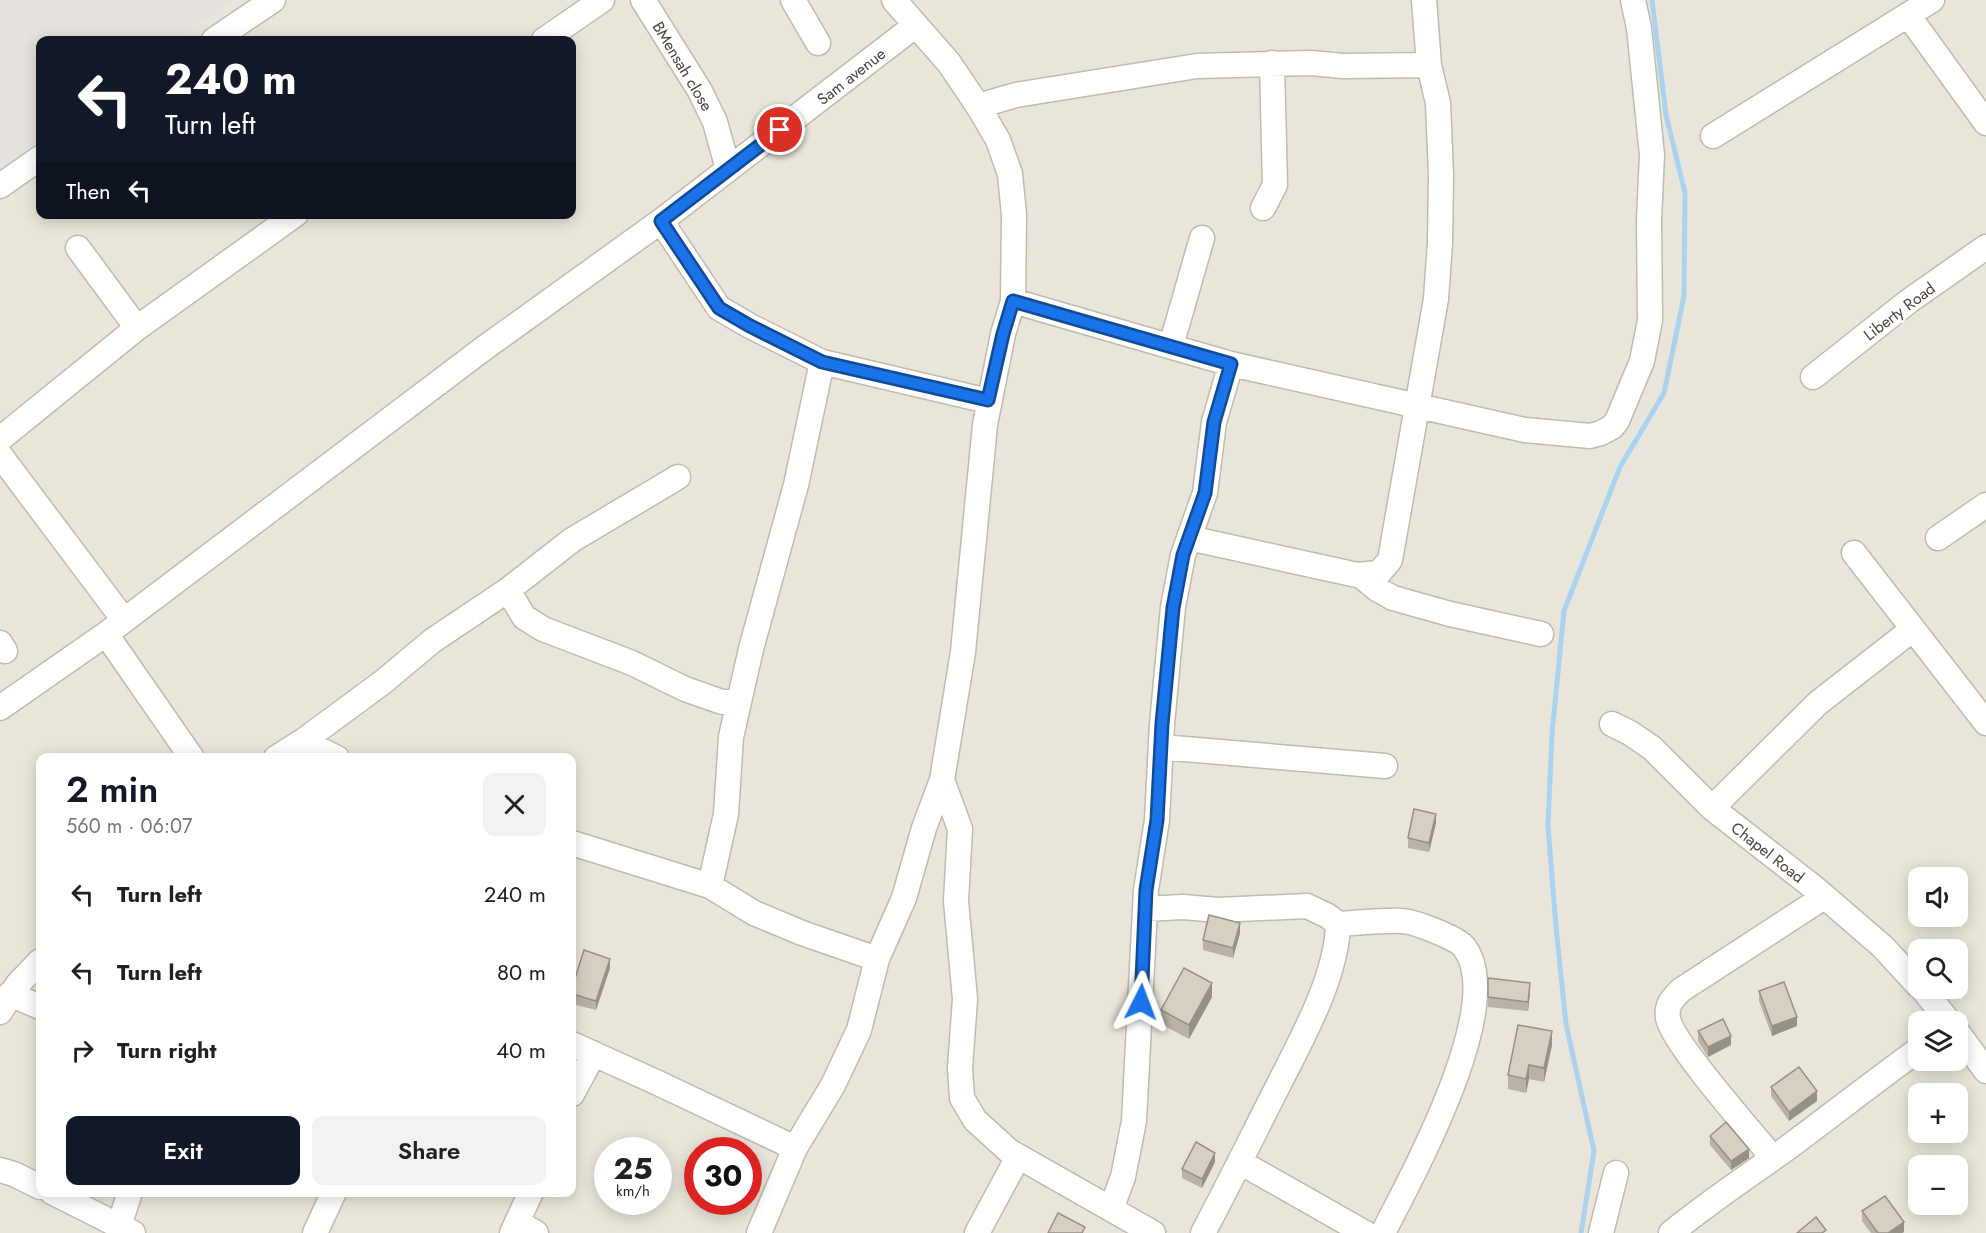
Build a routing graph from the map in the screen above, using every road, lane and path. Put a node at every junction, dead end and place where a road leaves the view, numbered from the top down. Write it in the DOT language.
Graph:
graph roads {
  1 [pos="273,0"];
  2 [pos="602,0"];
  3 [pos="643,0"];
  4 [pos="793,0"];
  5 [pos="894,0"];
  6 [pos="1424,0"];
  7 [pos="1634,0"];
  8 [pos="1932,0"];
  9 [pos="1908,15"];
  10 [pos="916,26"];
  11 [pos="220,36"];
  12 [pos="550,36"];
  13 [pos="818,43"];
  14 [pos="1272,63"];
  15 [pos="1429,65"];
  16 [pos="978,106"];
  17 [pos="1986,123"];
  18 [pos="1713,136"];
  19 [pos="36,161"];
  20 [pos="728,169"];
  21 [pos="0,186"];
  22 [pos="1263,208"];
  23 [pos="289,219"];
  24 [pos="661,221"];
  25 [pos="1202,238"];
  26 [pos="1986,247"];
  27 [pos="78,248"];
  28 [pos="1013,301"];
  29 [pos="137,328"];
  30 [pos="1171,346"];
  31 [pos="822,362"];
  32 [pos="1231,364"];
  33 [pos="1813,377"];
  34 [pos="988,400"];
  35 [pos="1416,406"];
  36 [pos="0,439"];
  37 [pos="0,455"];
  38 [pos="678,477"];
  39 [pos="1986,505"];
  40 [pos="1189,538"];
  41 [pos="1938,538"];
  42 [pos="1854,553"];
  43 [pos="1360,575"];
  44 [pos="508,590"];
  45 [pos="115,627"];
  46 [pos="1913,629"];
  47 [pos="1542,634"];
  48 [pos="739,702"];
  49 [pos="0,708"];
  50 [pos="1986,723"];
  51 [pos="1612,724"];
  52 [pos="303,741"];
  53 [pos="1161,747"];
  54 [pos="189,753"];
  55 [pos="284,753"];
  56 [pos="327,753"];
  57 [pos="1385,766"];
  58 [pos="942,780"];
  59 [pos="1712,808"];
  60 [pos="576,844"];
  61 [pos="710,886"];
  62 [pos="1824,897"];
  63 [pos="1145,909"];
  64 [pos="1338,924"];
  65 [pos="877,959"];
  66 [pos="36,966"];
  67 [pos="1908,974"];
  68 [pos="1930,999"];
  69 [pos="5,1003"];
  70 [pos="36,1007"];
  71 [pos="1940,1011"];
  72 [pos="576,1046"];
  73 [pos="1968,1047"];
  74 [pos="593,1055"];
  75 [pos="1908,1057"];
  76 [pos="1986,1071"];
  77 [pos="576,1087"];
  78 [pos="795,1148"];
  79 [pos="1018,1157"];
  80 [pos="1773,1158"];
  81 [pos="1240,1162"];
  82 [pos="0,1170"];
  83 [pos="1616,1173"];
  84 [pos="36,1185"];
  85 [pos="62,1197"];
  86 [pos="129,1197"];
  87 [pos="332,1197"];
  88 [pos="530,1197"];
  89 [pos="1112,1209"];
  90 [pos="126,1229"];
  91 [pos="522,1229"];
  92 [pos="315,1233"];
  93 [pos="759,1233"];
  94 [pos="976,1233"];
  95 [pos="1154,1233"];
  96 [pos="1203,1233"];
  97 [pos="1365,1233"];
  98 [pos="1383,1233"];
  99 [pos="1601,1233"];
  100 [pos="1671,1233"];
  1 -- 11 [label="street"];
  2 -- 12 [label="street"];
  3 -- 20 [label="street, BMensah close"];
  4 -- 13 [label="street"];
  5 -- 10 [label="street"];
  6 -- 15 [label="street"];
  7 -- 35 [label="street"];
  8 -- 9 [label="street"];
  9 -- 17 [label="street"];
  9 -- 18 [label="street"];
  10 -- 16 [label="street"];
  10 -- 20 [label="street, Sam avenue"];
  14 -- 15 [label="street"];
  14 -- 16 [label="street"];
  14 -- 22 [label="street"];
  15 -- 35 [label="street"];
  16 -- 28 [label="street"];
  19 -- 21 [label="street"];
  20 -- 24 [label="street, Sam avenue"];
  23 -- 29 [label="street"];
  24 -- 31 [label="street"];
  24 -- 45 [label="street, Sam avenue"];
  25 -- 30 [label="street"];
  26 -- 33 [label="street, Liberty Road"];
  27 -- 29 [label="street"];
  28 -- 30 [label="street"];
  28 -- 34 [label="street"];
  29 -- 36 [label="street"];
  30 -- 32 [label="street"];
  31 -- 34 [label="street"];
  31 -- 48 [label="street"];
  32 -- 35 [label="street"];
  32 -- 40 [label="street"];
  34 -- 58 [label="street"];
  35 -- 43 [label="street"];
  37 -- 45 [label="street"];
  38 -- 44 [label="street"];
  39 -- 41 [label="street"];
  40 -- 43 [label="street"];
  40 -- 53 [label="street"];
  42 -- 46 [label="street"];
  43 -- 47 [label="street"];
  44 -- 48 [label="street"];
  44 -- 52 [label="street"];
  45 -- 49 [label="street, Sam avenue"];
  45 -- 54 [label="street"];
  46 -- 50 [label="street"];
  46 -- 59 [label="street"];
  48 -- 61 [label="street"];
  51 -- 59 [label="street, Chapel Road"];
  52 -- 55 [label="street"];
  52 -- 56 [label="street"];
  53 -- 57 [label="street"];
  53 -- 63 [label="street"];
  58 -- 65 [label="street"];
  58 -- 79 [label="street"];
  59 -- 62 [label="street, Chapel Road"];
  60 -- 61 [label="street"];
  61 -- 65 [label="street"];
  62 -- 67 [label="street, Chapel Road"];
  62 -- 80 [label="street"];
  63 -- 64 [label="street"];
  63 -- 89 [label="street"];
  64 -- 81 [label="street"];
  64 -- 98 [label="street"];
  65 -- 78 [label="street"];
  66 -- 69 [label="street"];
  68 -- 71 [label="street"];
  69 -- 70 [label="street"];
  72 -- 74 [label="street"];
  73 -- 76 [label="street"];
  74 -- 77 [label="street"];
  74 -- 78 [label="street"];
  75 -- 80 [label="street"];
  78 -- 93 [label="street"];
  79 -- 89 [label="street"];
  79 -- 94 [label="street"];
  80 -- 100 [label="street"];
  81 -- 96 [label="street"];
  81 -- 97 [label="street"];
  82 -- 84 [label="street"];
  83 -- 99 [label="street"];
  85 -- 90 [label="street"];
  86 -- 90 [label="street"];
  87 -- 92 [label="street"];
  88 -- 91 [label="street"];
  89 -- 95 [label="street"];
}
